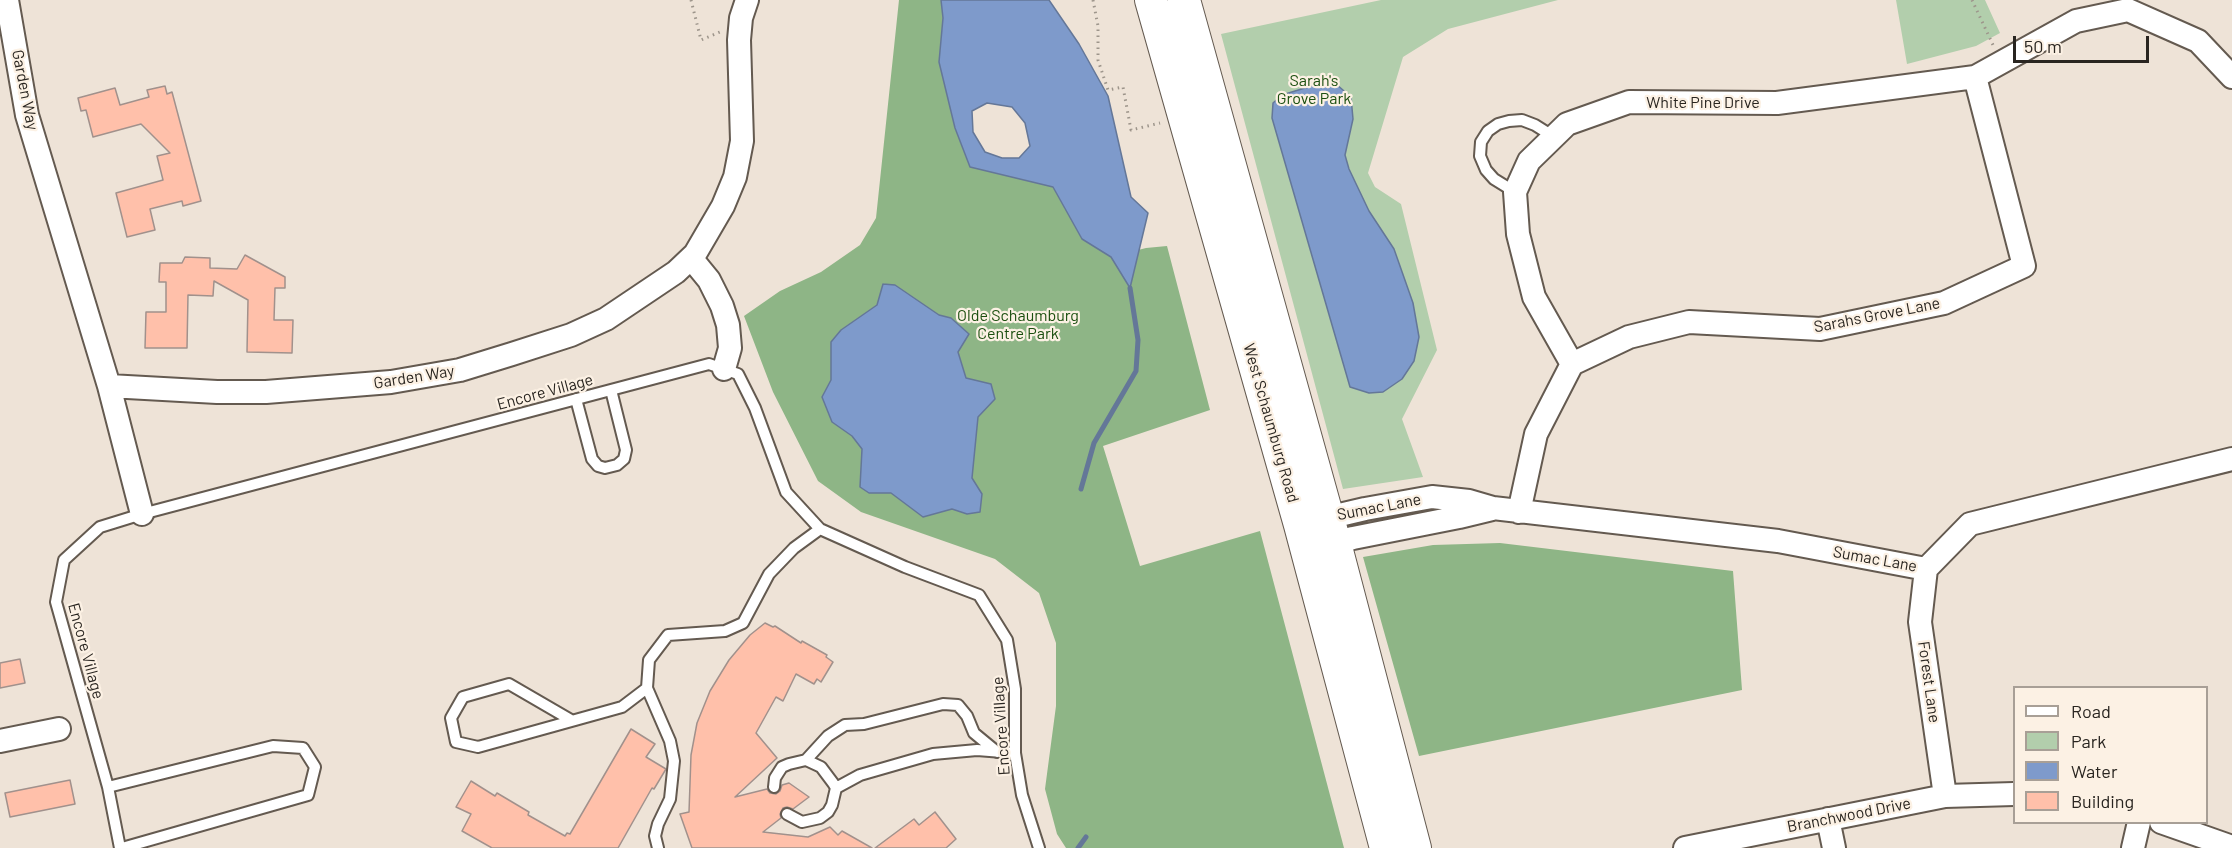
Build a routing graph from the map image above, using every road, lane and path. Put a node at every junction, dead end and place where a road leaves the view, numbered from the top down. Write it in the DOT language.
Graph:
graph roads {
  1 [pos="7,0"];
  2 [pos="691,0"];
  3 [pos="747,0"];
  4 [pos="1093,0"];
  5 [pos="1151,0"];
  6 [pos="1184,0"];
  7 [pos="1972,0"];
  8 [pos="740,24"];
  9 [pos="2002,62"];
  10 [pos="1975,77"];
  11 [pos="2232,77"];
  12 [pos="1161,122"];
  13 [pos="1554,137"];
  14 [pos="1515,192"];
  15 [pos="691,258"];
  16 [pos="1572,364"];
  17 [pos="723,369"];
  18 [pos="109,386"];
  19 [pos="611,390"];
  20 [pos="576,399"];
  21 [pos="2232,459"];
  22 [pos="1520,512"];
  23 [pos="142,514"];
  24 [pos="819,529"];
  25 [pos="1318,534"];
  26 [pos="1926,569"];
  27 [pos="647,688"];
  28 [pos="571,720"];
  29 [pos="59,729"];
  30 [pos="0,741"];
  31 [pos="997,752"];
  32 [pos="1015,753"];
  33 [pos="806,760"];
  34 [pos="108,787"];
  35 [pos="774,787"];
  36 [pos="836,788"];
  37 [pos="2013,794"];
  38 [pos="1946,796"];
  39 [pos="787,814"];
  40 [pos="1828,819"];
  41 [pos="2139,824"];
  42 [pos="2167,824"];
  43 [pos="2232,847"];
  44 [pos="121,848"];
  45 [pos="658,848"];
  46 [pos="1039,848"];
  47 [pos="1386,848"];
  48 [pos="1415,848"];
  49 [pos="1685,848"];
  50 [pos="1834,848"];
  51 [pos="2133,848"];
  1 -- 18 [label="street, Garden Way"];
  2 -- 8 [label="path"];
  3 -- 8 [label="street, Garden Way"];
  4 -- 12 [label="path"];
  5 -- 25 [label="main road, West Schaumburg Road"];
  6 -- 25 [label="main road, West Schaumburg Road"];
  7 -- 9 [label="path"];
  8 -- 15 [label="street, Garden Way"];
  9 -- 10 [label="street, White Pine Drive"];
  9 -- 11 [label="street, White Pine Drive"];
  10 -- 13 [label="street, White Pine Drive"];
  10 -- 16 [label="street, Sarahs Grove Lane"];
  13 -- 14 [label="street, White Pine Drive"];
  13 -- 14 [label="lane"];
  14 -- 16 [label="street, White Pine Drive"];
  15 -- 17 [label="street"];
  15 -- 18 [label="street, Garden Way"];
  16 -- 22 [label="street"];
  17 -- 19 [label="lane, Encore Village"];
  17 -- 24 [label="lane, Encore Village"];
  18 -- 23 [label="street, Garden Way"];
  19 -- 20 [label="lane, Encore Village"];
  19 -- 20 [label="lane"];
  20 -- 23 [label="lane, Encore Village"];
  21 -- 26 [label="street, Sumac Lane"];
  22 -- 25 [label="street, Sumac Lane"];
  22 -- 26 [label="street, Sumac Lane"];
  23 -- 34 [label="lane, Encore Village"];
  24 -- 27 [label="lane"];
  24 -- 32 [label="lane, Encore Village"];
  25 -- 47 [label="main road, West Schaumburg Road"];
  25 -- 48 [label="main road, West Schaumburg Road"];
  26 -- 38 [label="street, Forest Lane"];
  27 -- 28 [label="lane"];
  27 -- 45 [label="lane"];
  28 -- 28 [label="lane"];
  29 -- 30 [label="street"];
  31 -- 32 [label="lane"];
  31 -- 33 [label="lane"];
  31 -- 36 [label="lane"];
  32 -- 46 [label="lane, Encore Village"];
  33 -- 35 [label="lane"];
  33 -- 36 [label="lane"];
  34 -- 44 [label="lane, Encore Village"];
  34 -- 44 [label="lane"];
  36 -- 39 [label="lane"];
  37 -- 38 [label="street, Branchwood Drive"];
  38 -- 40 [label="street, Branchwood Drive"];
  40 -- 49 [label="street, Branchwood Drive"];
  40 -- 50 [label="street"];
  41 -- 51 [label="street"];
  42 -- 43 [label="street"];
}
